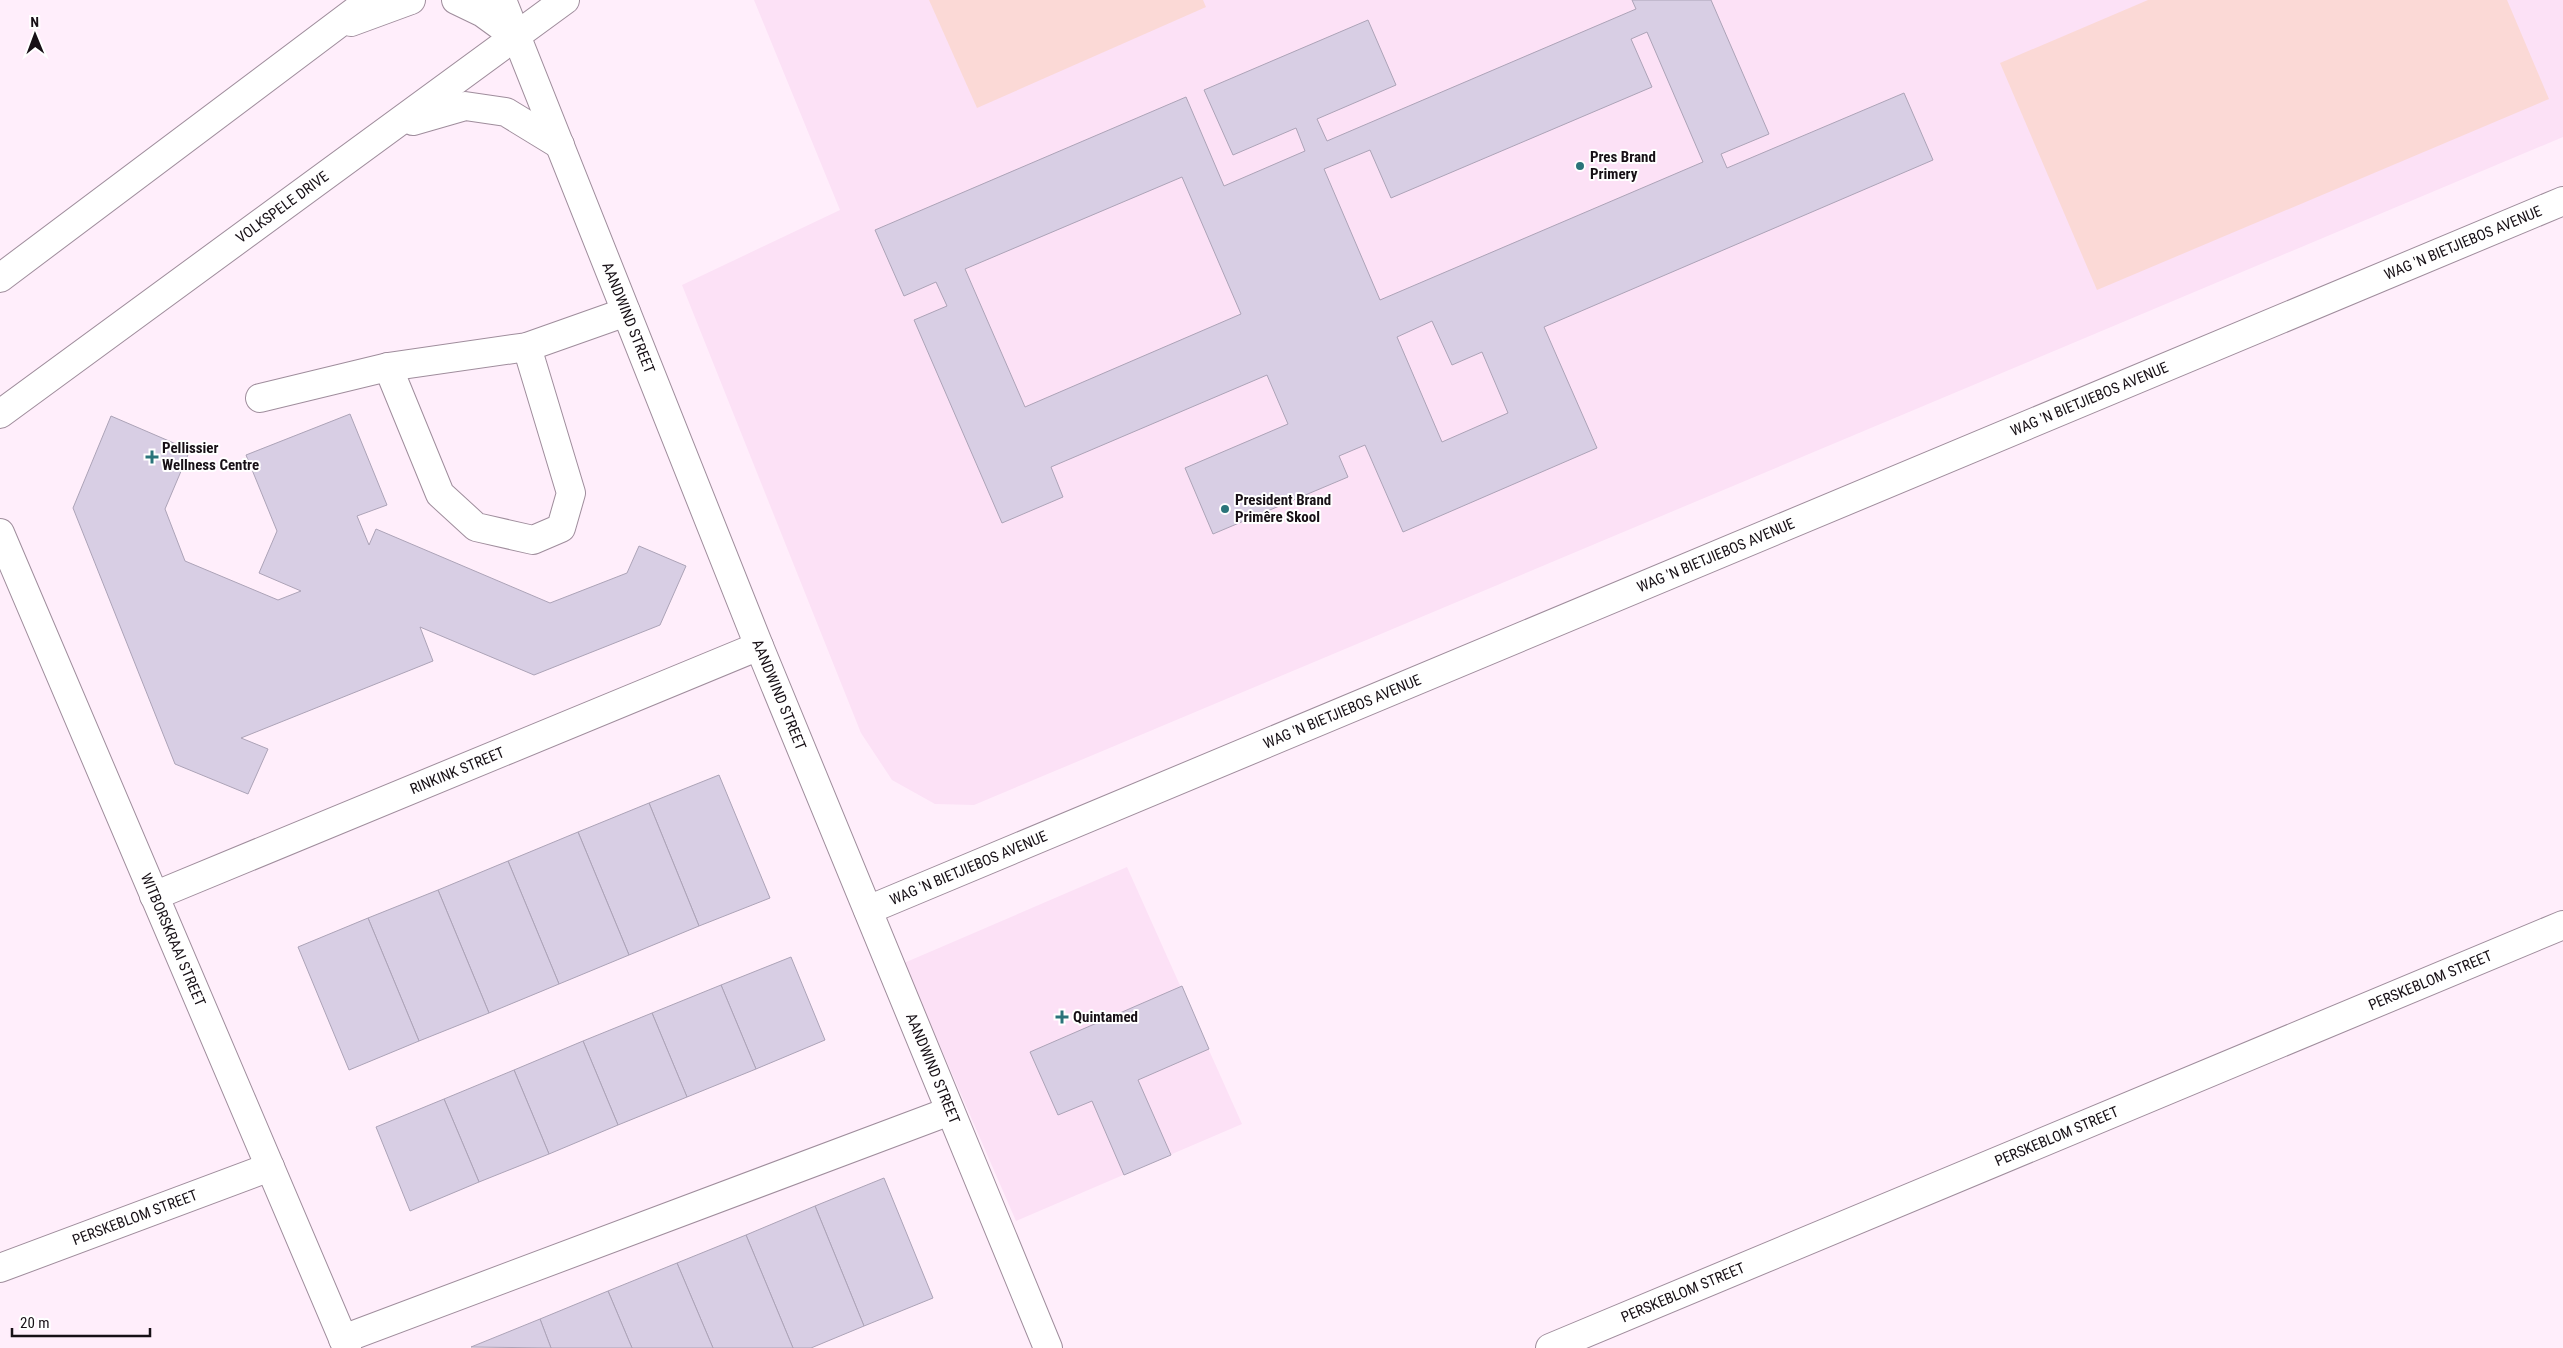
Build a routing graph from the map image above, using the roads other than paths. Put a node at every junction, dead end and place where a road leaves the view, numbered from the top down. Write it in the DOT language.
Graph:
graph roads {
  1 [pos="370,0"];
  2 [pos="411,0"];
  3 [pos="456,0"];
  4 [pos="502,0"];
  5 [pos="565,0"];
  6 [pos="326,31"];
  7 [pos="516,37"];
  8 [pos="397,126"];
  9 [pos="560,145"];
  10 [pos="2563,201"];
  11 [pos="0,278"];
  12 [pos="626,312"];
  13 [pos="527,348"];
  14 [pos="388,367"];
  15 [pos="260,398"];
  16 [pos="0,414"];
  17 [pos="0,533"];
  18 [pos="759,646"];
  19 [pos="154,896"];
  20 [pos="868,910"];
  21 [pos="2563,925"];
  22 [pos="950,1111"];
  23 [pos="270,1167"];
  24 [pos="0,1268"];
  25 [pos="345,1343"];
  26 [pos="1048,1348"];
  27 [pos="1550,1348"];
  1 -- 6 [label="street"];
  2 -- 6 [label="street"];
  3 -- 7 [label="street"];
  4 -- 7 [label="street, AANDWIND STREET"];
  5 -- 7 [label="street, VOLKSPELE DRIVE"];
  6 -- 11 [label="street"];
  7 -- 8 [label="street, VOLKSPELE DRIVE"];
  7 -- 9 [label="street, AANDWIND STREET"];
  8 -- 9 [label="street"];
  8 -- 16 [label="street, VOLKSPELE DRIVE"];
  9 -- 12 [label="street, AANDWIND STREET"];
  10 -- 20 [label="street, WAG 'N BIETJIEBOS AVENUE"];
  12 -- 13 [label="street"];
  12 -- 18 [label="street, AANDWIND STREET"];
  13 -- 14 [label="street"];
  13 -- 14 [label="street"];
  14 -- 15 [label="street"];
  17 -- 19 [label="street, WITBORSKRAAI STREET"];
  18 -- 19 [label="street, RINKINK STREET"];
  18 -- 20 [label="street, AANDWIND STREET"];
  19 -- 23 [label="street, WITBORSKRAAI STREET"];
  20 -- 22 [label="street, AANDWIND STREET"];
  21 -- 27 [label="street, PERSKEBLOM STREET"];
  22 -- 25 [label="street"];
  22 -- 26 [label="street, AANDWIND STREET"];
  23 -- 24 [label="street, PERSKEBLOM STREET"];
  23 -- 25 [label="street, WITBORSKRAAI STREET"];
}
